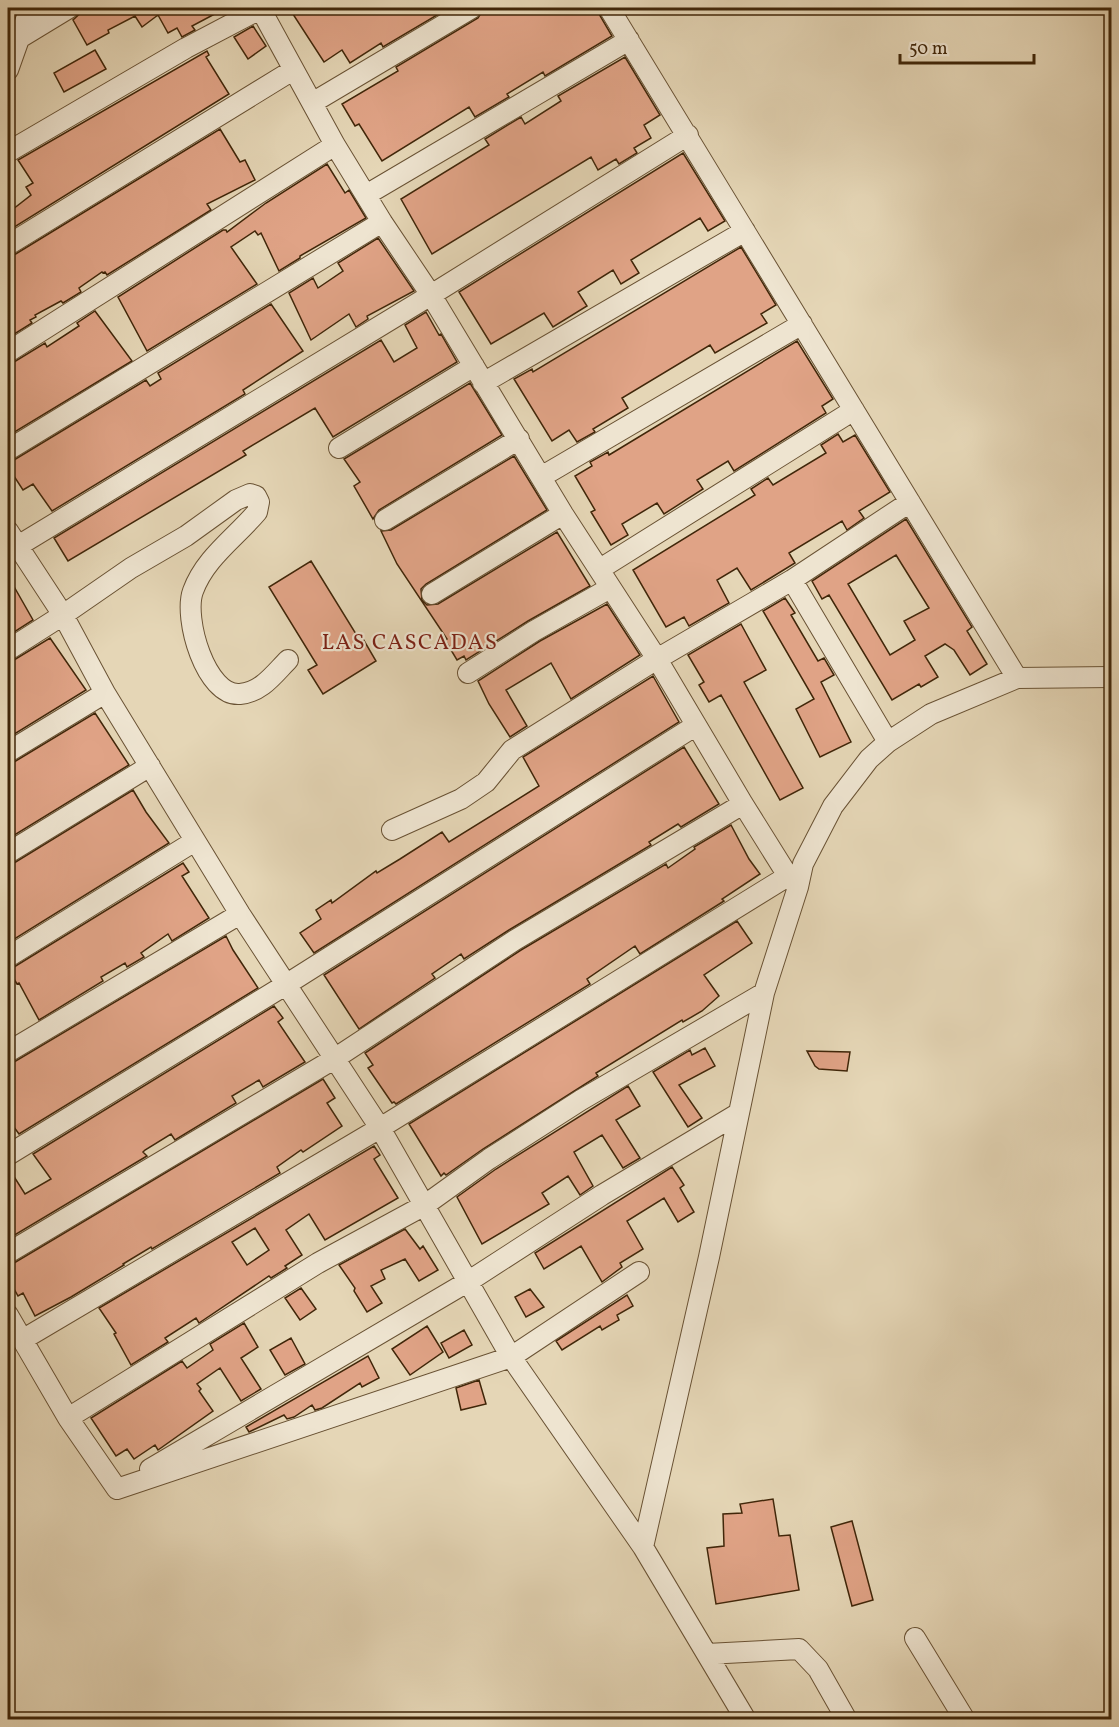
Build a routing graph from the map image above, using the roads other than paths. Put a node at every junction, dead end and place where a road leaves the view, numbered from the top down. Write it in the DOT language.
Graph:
graph roads {
  1 [pos="30,8"];
  2 [pos="69,8"];
  3 [pos="261,8"];
  4 [pos="472,8"];
  5 [pos="609,8"];
  6 [pos="18,39"];
  7 [pos="629,40"];
  8 [pos="8,70"];
  9 [pos="294,70"];
  10 [pos="312,103"];
  11 [pos="688,135"];
  12 [pos="335,145"];
  13 [pos="8,152"];
  14 [pos="366,195"];
  15 [pos="382,222"];
  16 [pos="745,231"];
  17 [pos="8,245"];
  18 [pos="431,295"];
  19 [pos="802,324"];
  20 [pos="8,352"];
  21 [pos="479,374"];
  22 [pos="854,410"];
  23 [pos="519,439"];
  24 [pos="339,448"];
  25 [pos="8,450"];
  26 [pos="541,477"];
  27 [pos="910,502"];
  28 [pos="563,514"];
  29 [pos="385,520"];
  30 [pos="10,543"];
  31 [pos="600,569"];
  32 [pos="792,580"];
  33 [pos="610,588"];
  34 [pos="432,594"];
  35 [pos="63,615"];
  36 [pos="8,650"];
  37 [pos="657,659"];
  38 [pos="288,660"];
  39 [pos="468,673"];
  40 [pos="1112,677"];
  41 [pos="1017,678"];
  42 [pos="105,693"];
  43 [pos="695,726"];
  44 [pos="888,742"];
  45 [pos="8,752"];
  46 [pos="150,766"];
  47 [pos="742,804"];
  48 [pos="392,830"];
  49 [pos="195,841"];
  50 [pos="8,852"];
  51 [pos="793,881"];
  52 [pos="240,914"];
  53 [pos="8,957"];
  54 [pos="287,984"];
  55 [pos="764,993"];
  56 [pos="8,1052"];
  57 [pos="334,1059"];
  58 [pos="739,1113"];
  59 [pos="380,1128"];
  60 [pos="8,1155"];
  61 [pos="425,1205"];
  62 [pos="8,1253"];
  63 [pos="639,1272"];
  64 [pos="469,1281"];
  65 [pos="8,1314"];
  66 [pos="22,1340"];
  67 [pos="511,1358"];
  68 [pos="68,1418"];
  69 [pos="117,1489"];
  70 [pos="644,1547"];
  71 [pos="915,1638"];
  72 [pos="707,1654"];
  73 [pos="746,1719"];
  74 [pos="847,1719"];
  75 [pos="965,1719"];
  1 -- 6 [label="street"];
  2 -- 6 [label="street"];
  3 -- 9 [label="street"];
  3 -- 13 [label="street"];
  4 -- 10 [label="street"];
  5 -- 7 [label="street"];
  6 -- 8 [label="street"];
  7 -- 11 [label="street"];
  7 -- 14 [label="street"];
  9 -- 10 [label="street"];
  9 -- 17 [label="street"];
  10 -- 12 [label="street"];
  11 -- 16 [label="street"];
  11 -- 18 [label="street"];
  12 -- 14 [label="street"];
  12 -- 20 [label="street"];
  14 -- 15 [label="street"];
  15 -- 18 [label="street"];
  15 -- 25 [label="street"];
  16 -- 19 [label="street"];
  16 -- 21 [label="street"];
  18 -- 21 [label="street"];
  18 -- 30 [label="street"];
  19 -- 22 [label="street"];
  19 -- 26 [label="street"];
  21 -- 23 [label="street"];
  21 -- 24 [label="street"];
  22 -- 27 [label="street"];
  22 -- 31 [label="street"];
  23 -- 26 [label="street"];
  23 -- 29 [label="street"];
  26 -- 28 [label="street"];
  27 -- 32 [label="street"];
  27 -- 41 [label="street"];
  28 -- 31 [label="street"];
  28 -- 34 [label="street"];
  30 -- 35 [label="street"];
  31 -- 33 [label="street"];
  32 -- 37 [label="street"];
  32 -- 44 [label="street"];
  33 -- 37 [label="street"];
  33 -- 39 [label="street"];
  35 -- 36 [label="street"];
  35 -- 38 [label="street"];
  35 -- 42 [label="street"];
  37 -- 43 [label="street"];
  37 -- 48 [label="street"];
  40 -- 41 [label="street"];
  41 -- 44 [label="street"];
  42 -- 45 [label="street"];
  42 -- 46 [label="street"];
  43 -- 47 [label="street"];
  43 -- 54 [label="street"];
  44 -- 51 [label="street"];
  46 -- 49 [label="street"];
  46 -- 50 [label="street"];
  47 -- 51 [label="street"];
  47 -- 57 [label="street"];
  49 -- 52 [label="street"];
  49 -- 53 [label="street"];
  51 -- 55 [label="street"];
  51 -- 59 [label="street"];
  52 -- 54 [label="street"];
  52 -- 56 [label="street"];
  54 -- 57 [label="street"];
  54 -- 60 [label="street"];
  55 -- 58 [label="street"];
  55 -- 61 [label="street"];
  57 -- 59 [label="street"];
  57 -- 62 [label="street"];
  58 -- 64 [label="street"];
  58 -- 70 [label="street"];
  59 -- 61 [label="street"];
  59 -- 66 [label="street"];
  61 -- 64 [label="street"];
  61 -- 68 [label="street"];
  63 -- 67 [label="street"];
  64 -- 67 [label="street"];
  64 -- 69 [label="street"];
  65 -- 66 [label="street"];
  66 -- 68 [label="street"];
  67 -- 69 [label="street"];
  67 -- 70 [label="street"];
  68 -- 69 [label="street"];
  70 -- 72 [label="street"];
  71 -- 75 [label="street"];
  72 -- 73 [label="street"];
  72 -- 74 [label="street"];
}
